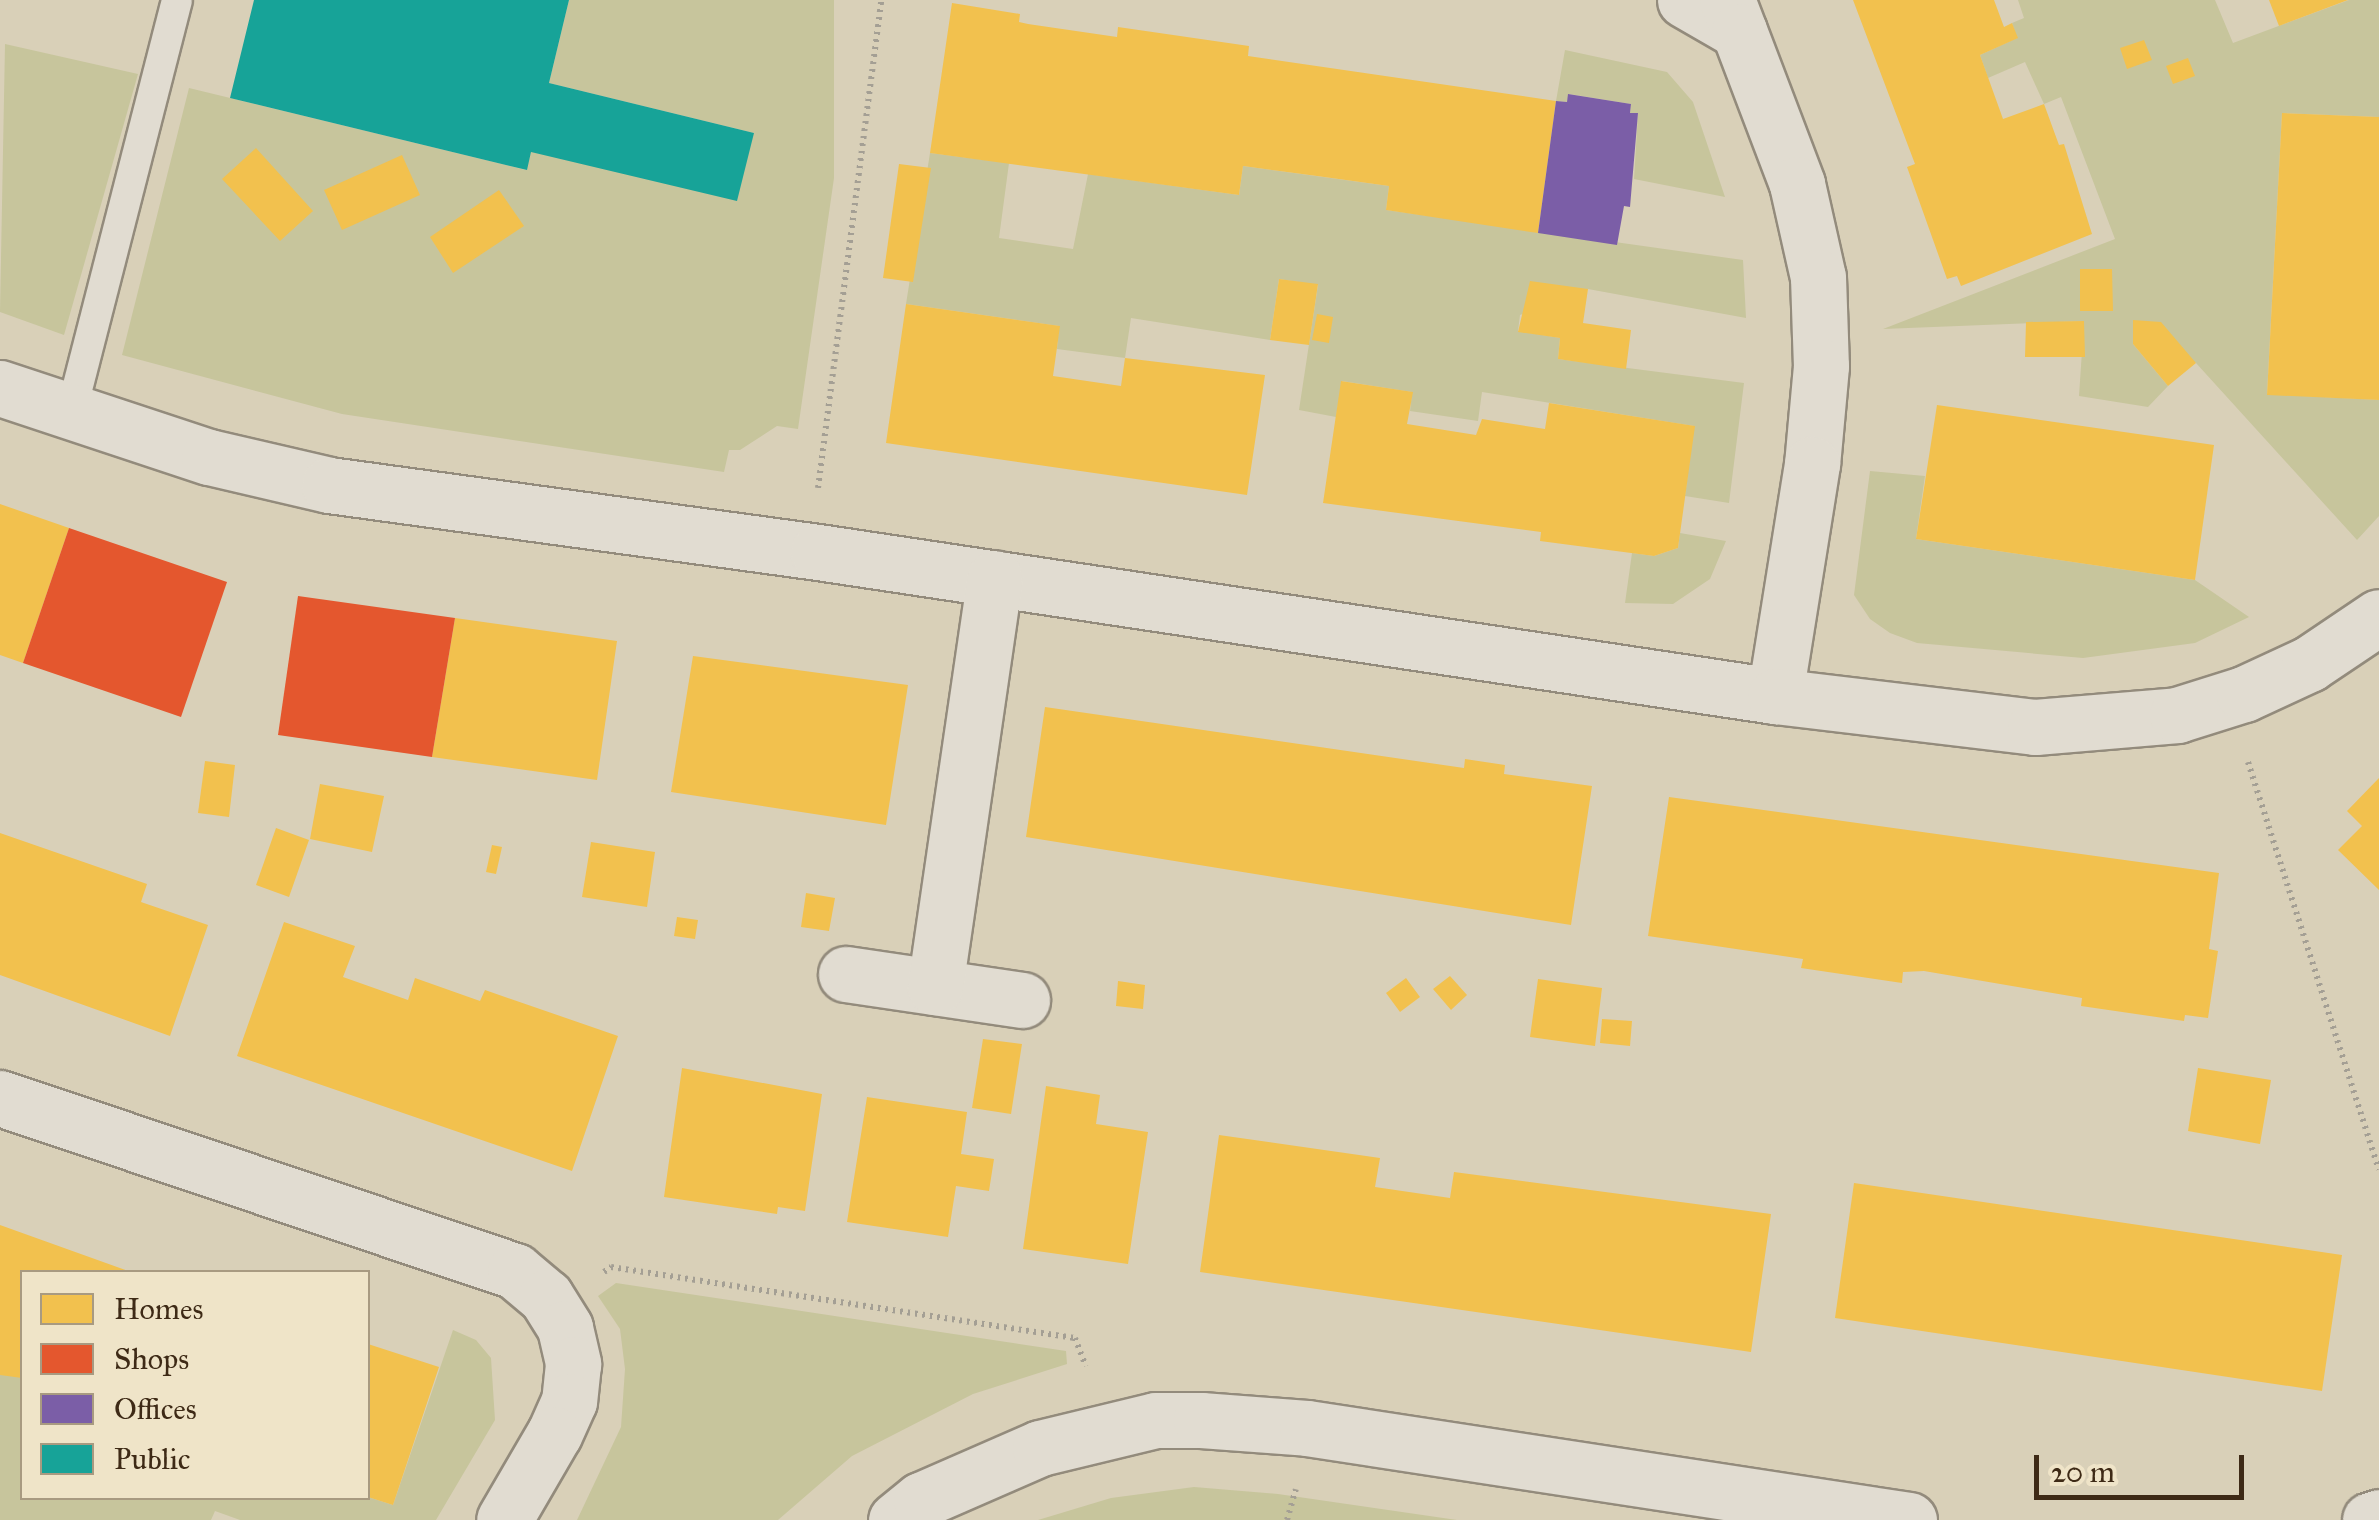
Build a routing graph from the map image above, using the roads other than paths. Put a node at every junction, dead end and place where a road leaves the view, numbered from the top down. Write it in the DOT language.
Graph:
graph roads {
  1 [pos="177,0"];
  2 [pos="1685,0"];
  3 [pos="1733,16"];
  4 [pos="0,388"];
  5 [pos="71,413"];
  6 [pos="995,578"];
  7 [pos="2379,617"];
  8 [pos="1775,696"];
  9 [pos="846,974"];
  10 [pos="936,987"];
  11 [pos="1022,1000"];
  12 [pos="0,1098"];
  13 [pos="2379,1518"];
  14 [pos="504,1520"];
  15 [pos="896,1520"];
  16 [pos="1909,1520"];
  17 [pos="2370,1520"];
  1 -- 5 [label="lane"];
  2 -- 3 [label="street"];
  3 -- 8 [label="street"];
  4 -- 5 [label="street"];
  5 -- 6 [label="street"];
  6 -- 8 [label="street"];
  6 -- 10 [label="street"];
  7 -- 8 [label="street"];
  9 -- 10 [label="street"];
  10 -- 11 [label="street"];
  12 -- 14 [label="street"];
  13 -- 17 [label="street"];
  15 -- 16 [label="street"];
}
